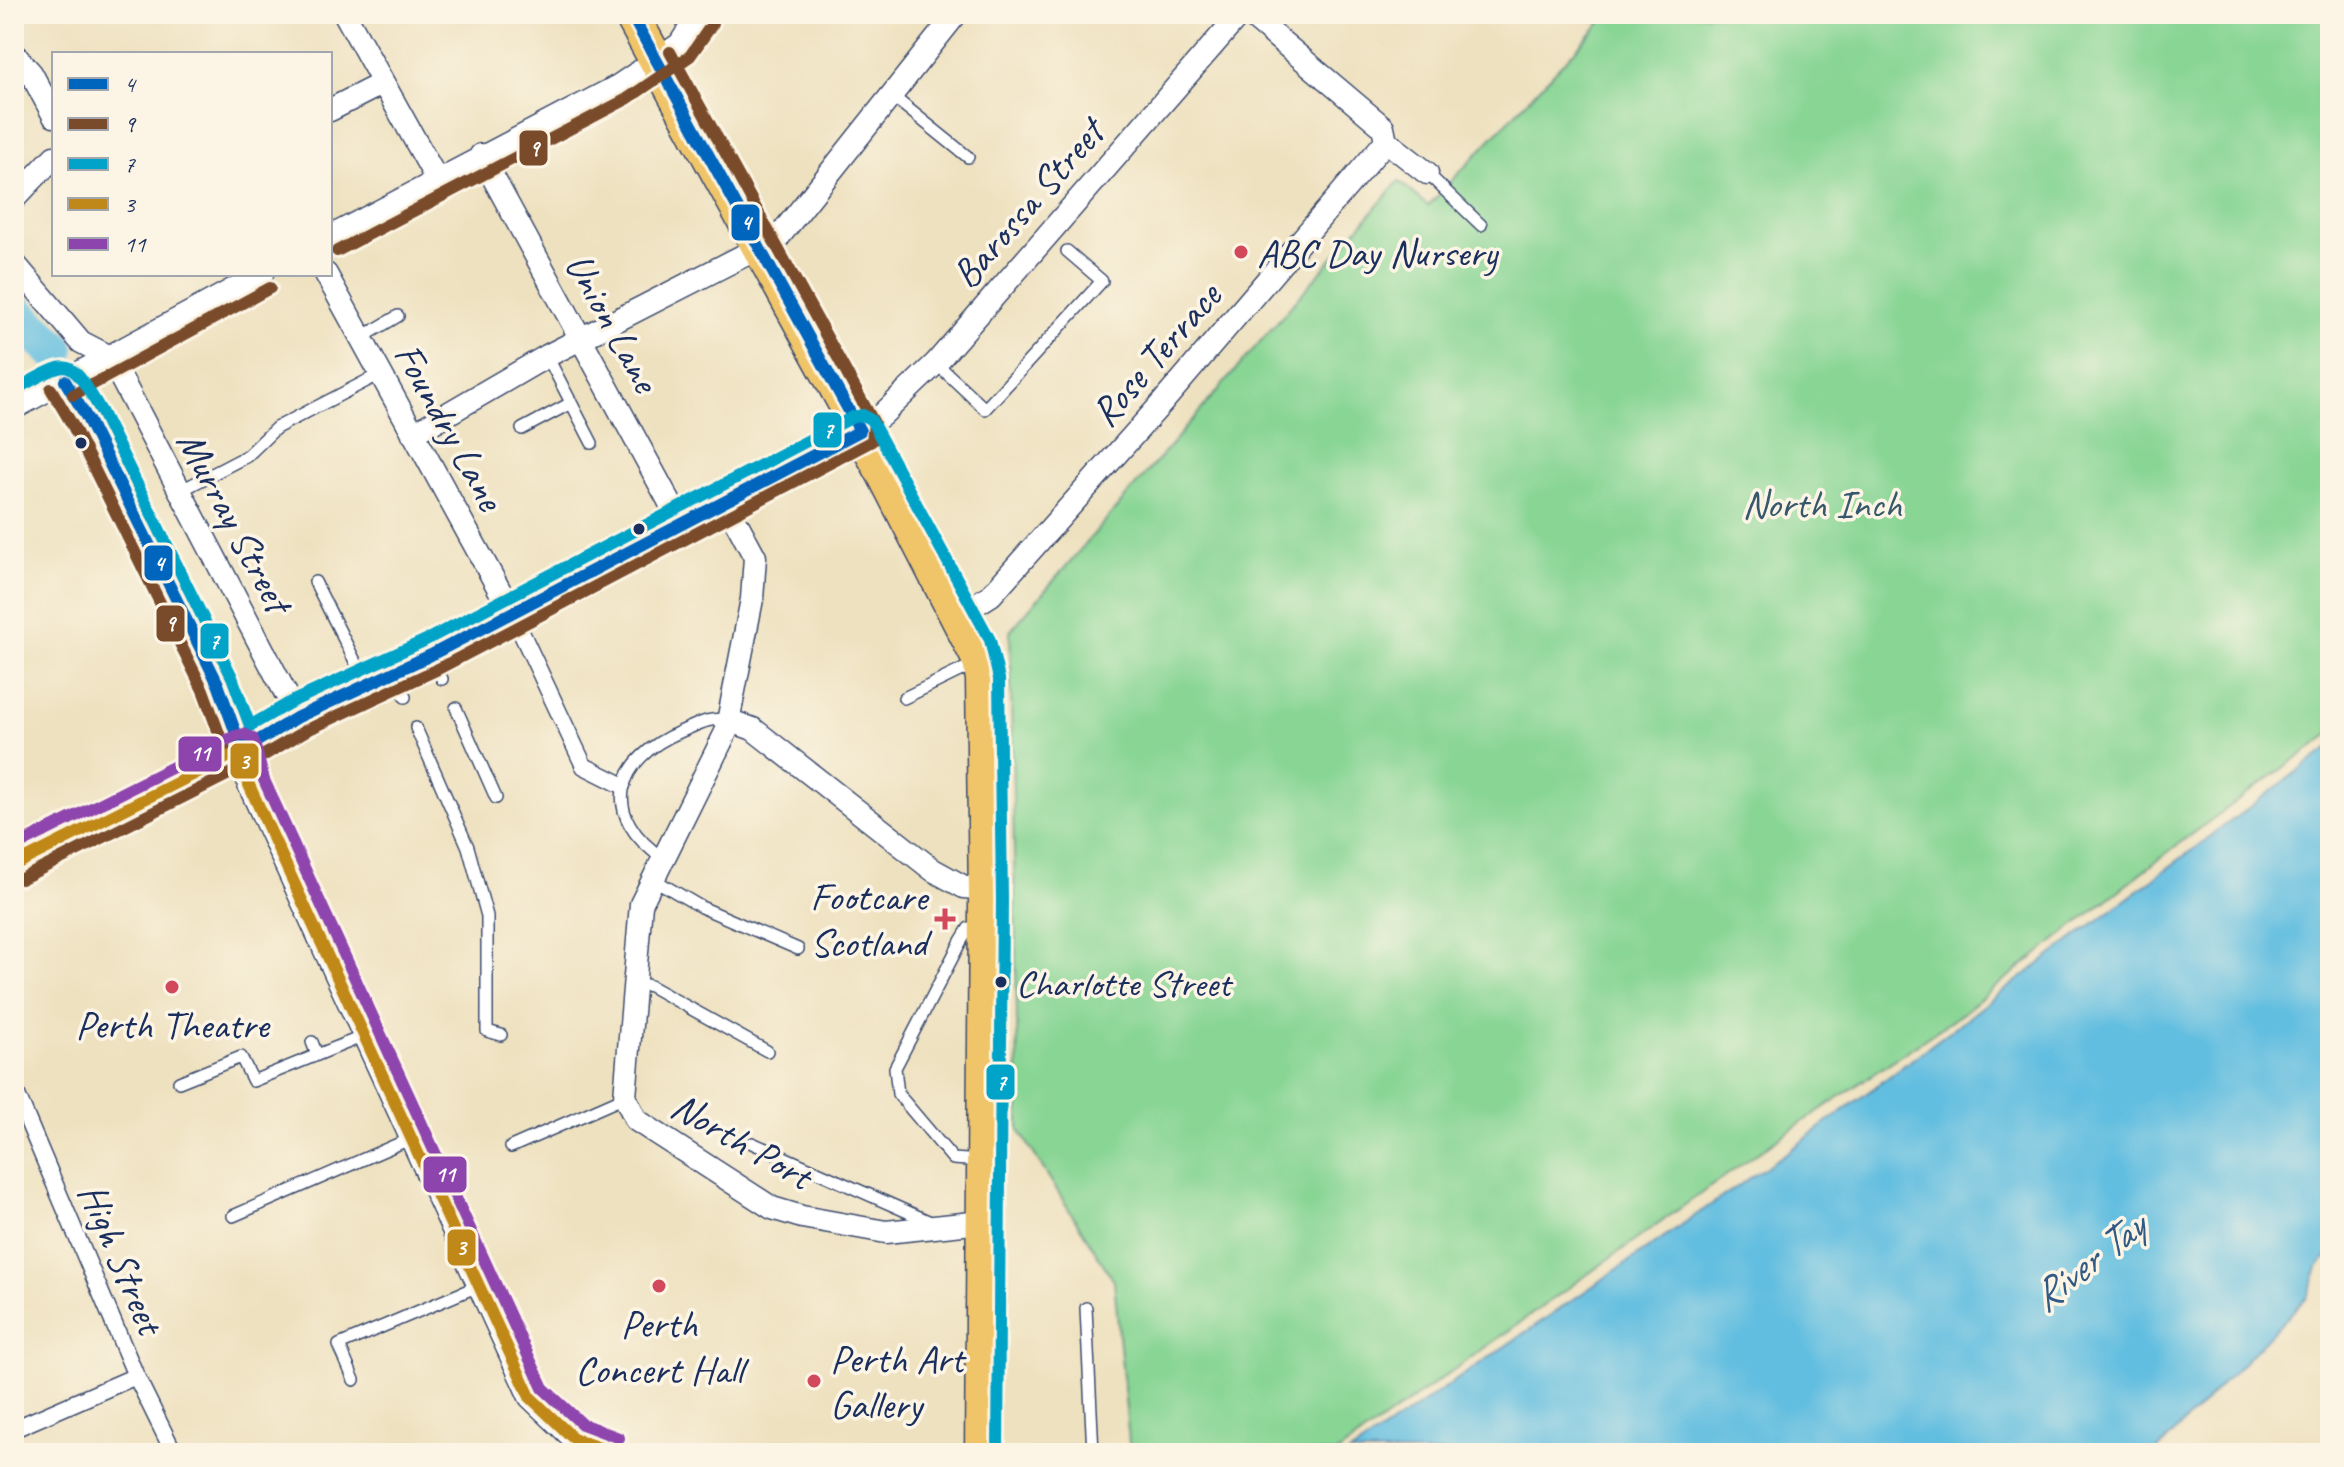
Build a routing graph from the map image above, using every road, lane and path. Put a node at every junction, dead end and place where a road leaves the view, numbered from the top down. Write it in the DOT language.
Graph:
graph roads {
  1 [pos="345,14"];
  2 [pos="631,14"];
  3 [pos="699,14"];
  4 [pos="956,14"];
  5 [pos="1240,14"];
  6 [pos="1249,14"];
  7 [pos="14,54"];
  8 [pos="656,60"];
  9 [pos="383,83"];
  10 [pos="891,95"];
  11 [pos="332,109"];
  12 [pos="52,112"];
  13 [pos="1384,134"];
  14 [pos="481,155"];
  15 [pos="968,157"];
  16 [pos="52,159"];
  17 [pos="1427,173"];
  18 [pos="436,178"];
  19 [pos="14,199"];
  20 [pos="1481,225"];
  21 [pos="332,236"];
  22 [pos="761,248"];
  23 [pos="1067,251"];
  24 [pos="14,263"];
  25 [pos="258,276"];
  26 [pos="327,276"];
  27 [pos="398,316"];
  28 [pos="361,338"];
  29 [pos="582,340"];
  30 [pos="547,356"];
  31 [pos="110,357"];
  32 [pos="936,363"];
  33 [pos="380,374"];
  34 [pos="65,381"];
  35 [pos="571,403"];
  36 [pos="14,408"];
  37 [pos="522,429"];
  38 [pos="860,431"];
  39 [pos="413,434"];
  40 [pos="592,443"];
  41 [pos="177,492"];
  42 [pos="725,501"];
  43 [pos="678,525"];
  44 [pos="315,582"];
  45 [pos="512,613"];
  46 [pos="959,615"];
  47 [pos="431,655"];
  48 [pos="980,661"];
  49 [pos="394,673"];
  50 [pos="442,679"];
  51 [pos="367,686"];
  52 [pos="405,697"];
  53 [pos="904,698"];
  54 [pos="456,708"];
  55 [pos="298,717"];
  56 [pos="728,720"];
  57 [pos="416,728"];
  58 [pos="242,750"];
  59 [pos="622,785"];
  60 [pos="496,798"];
  61 [pos="664,859"];
  62 [pos="14,865"];
  63 [pos="652,879"];
  64 [pos="986,889"];
  65 [pos="973,933"];
  66 [pos="798,949"];
  67 [pos="635,982"];
  68 [pos="501,1035"];
  69 [pos="364,1036"];
  70 [pos="312,1042"];
  71 [pos="767,1051"];
  72 [pos="317,1055"];
  73 [pos="179,1082"];
  74 [pos="14,1088"];
  75 [pos="625,1097"];
  76 [pos="413,1138"];
  77 [pos="752,1143"];
  78 [pos="511,1147"];
  79 [pos="982,1161"];
  80 [pos="233,1216"];
  81 [pos="982,1222"];
  82 [pos="939,1225"];
  83 [pos="478,1286"];
  84 [pos="1086,1308"];
  85 [pos="136,1376"];
  86 [pos="354,1380"];
  87 [pos="14,1429"];
  88 [pos="174,1453"];
  89 [pos="613,1453"];
  90 [pos="982,1453"];
  91 [pos="1093,1453"];
  1 -- 9 [label="street"];
  2 -- 8 [label="main road"];
  3 -- 8 [label="street"];
  4 -- 10 [label="street"];
  5 -- 32 [label="street, Barossa Street"];
  6 -- 13 [label="street"];
  7 -- 12 [label="street"];
  8 -- 14 [label="street"];
  8 -- 22 [label="main road"];
  9 -- 11 [label="street"];
  9 -- 18 [label="street"];
  10 -- 15 [label="lane"];
  10 -- 22 [label="street"];
  13 -- 17 [label="street"];
  13 -- 46 [label="street, Rose Terrace"];
  14 -- 18 [label="street"];
  14 -- 29 [label="street, Union Lane"];
  16 -- 19 [label="street"];
  17 -- 20 [label="lane"];
  18 -- 21 [label="street"];
  22 -- 29 [label="street"];
  22 -- 38 [label="main road"];
  23 -- 32 [label="lane"];
  24 -- 31 [label="street"];
  25 -- 31 [label="street"];
  26 -- 28 [label="street, Foundry Lane"];
  27 -- 28 [label="lane"];
  28 -- 33 [label="street, Foundry Lane"];
  29 -- 30 [label="street"];
  29 -- 43 [label="street, Union Lane"];
  30 -- 35 [label="lane"];
  30 -- 39 [label="street"];
  31 -- 34 [label="street"];
  31 -- 41 [label="street, Murray Street"];
  32 -- 38 [label="street, Barossa Street"];
  33 -- 39 [label="street, Foundry Lane"];
  33 -- 41 [label="lane"];
  34 -- 36 [label="street"];
  34 -- 58 [label="street"];
  35 -- 37 [label="lane"];
  35 -- 40 [label="lane"];
  38 -- 42 [label="street, Barossa Street"];
  38 -- 46 [label="main road"];
  39 -- 45 [label="street, Foundry Lane"];
  41 -- 55 [label="street, Murray Street"];
  42 -- 43 [label="street, Barossa Street"];
  42 -- 56 [label="street"];
  43 -- 45 [label="street, Barossa Street"];
  44 -- 51 [label="lane"];
  45 -- 47 [label="street, Barossa Street"];
  45 -- 59 [label="street"];
  46 -- 48 [label="main road"];
  47 -- 49 [label="street, Barossa Street"];
  47 -- 50 [label="lane"];
  48 -- 53 [label="lane"];
  48 -- 64 [label="main road"];
  49 -- 51 [label="street, Barossa Street"];
  49 -- 52 [label="lane"];
  51 -- 55 [label="street, Barossa Street"];
  54 -- 60 [label="lane"];
  55 -- 58 [label="street, Barossa Street"];
  56 -- 59 [label="lane"];
  56 -- 61 [label="street"];
  56 -- 64 [label="street"];
  57 -- 68 [label="lane"];
  58 -- 62 [label="street, Barossa Street"];
  58 -- 69 [label="street"];
  59 -- 61 [label="lane"];
  61 -- 63 [label="street"];
  63 -- 66 [label="lane"];
  63 -- 67 [label="street"];
  64 -- 65 [label="main road"];
  65 -- 79 [label="main road"];
  65 -- 79 [label="lane"];
  67 -- 71 [label="lane"];
  67 -- 75 [label="street"];
  69 -- 72 [label="lane"];
  69 -- 76 [label="street"];
  70 -- 72 [label="lane"];
  72 -- 73 [label="lane"];
  74 -- 85 [label="street, High Street"];
  75 -- 78 [label="lane"];
  75 -- 82 [label="street, North Port"];
  76 -- 80 [label="lane"];
  76 -- 83 [label="street"];
  77 -- 82 [label="lane"];
  79 -- 81 [label="main road"];
  81 -- 82 [label="street, North Port"];
  81 -- 90 [label="main road"];
  83 -- 86 [label="lane"];
  83 -- 89 [label="street"];
  84 -- 91 [label="lane"];
  85 -- 87 [label="street"];
  85 -- 88 [label="street, High Street"];
}
